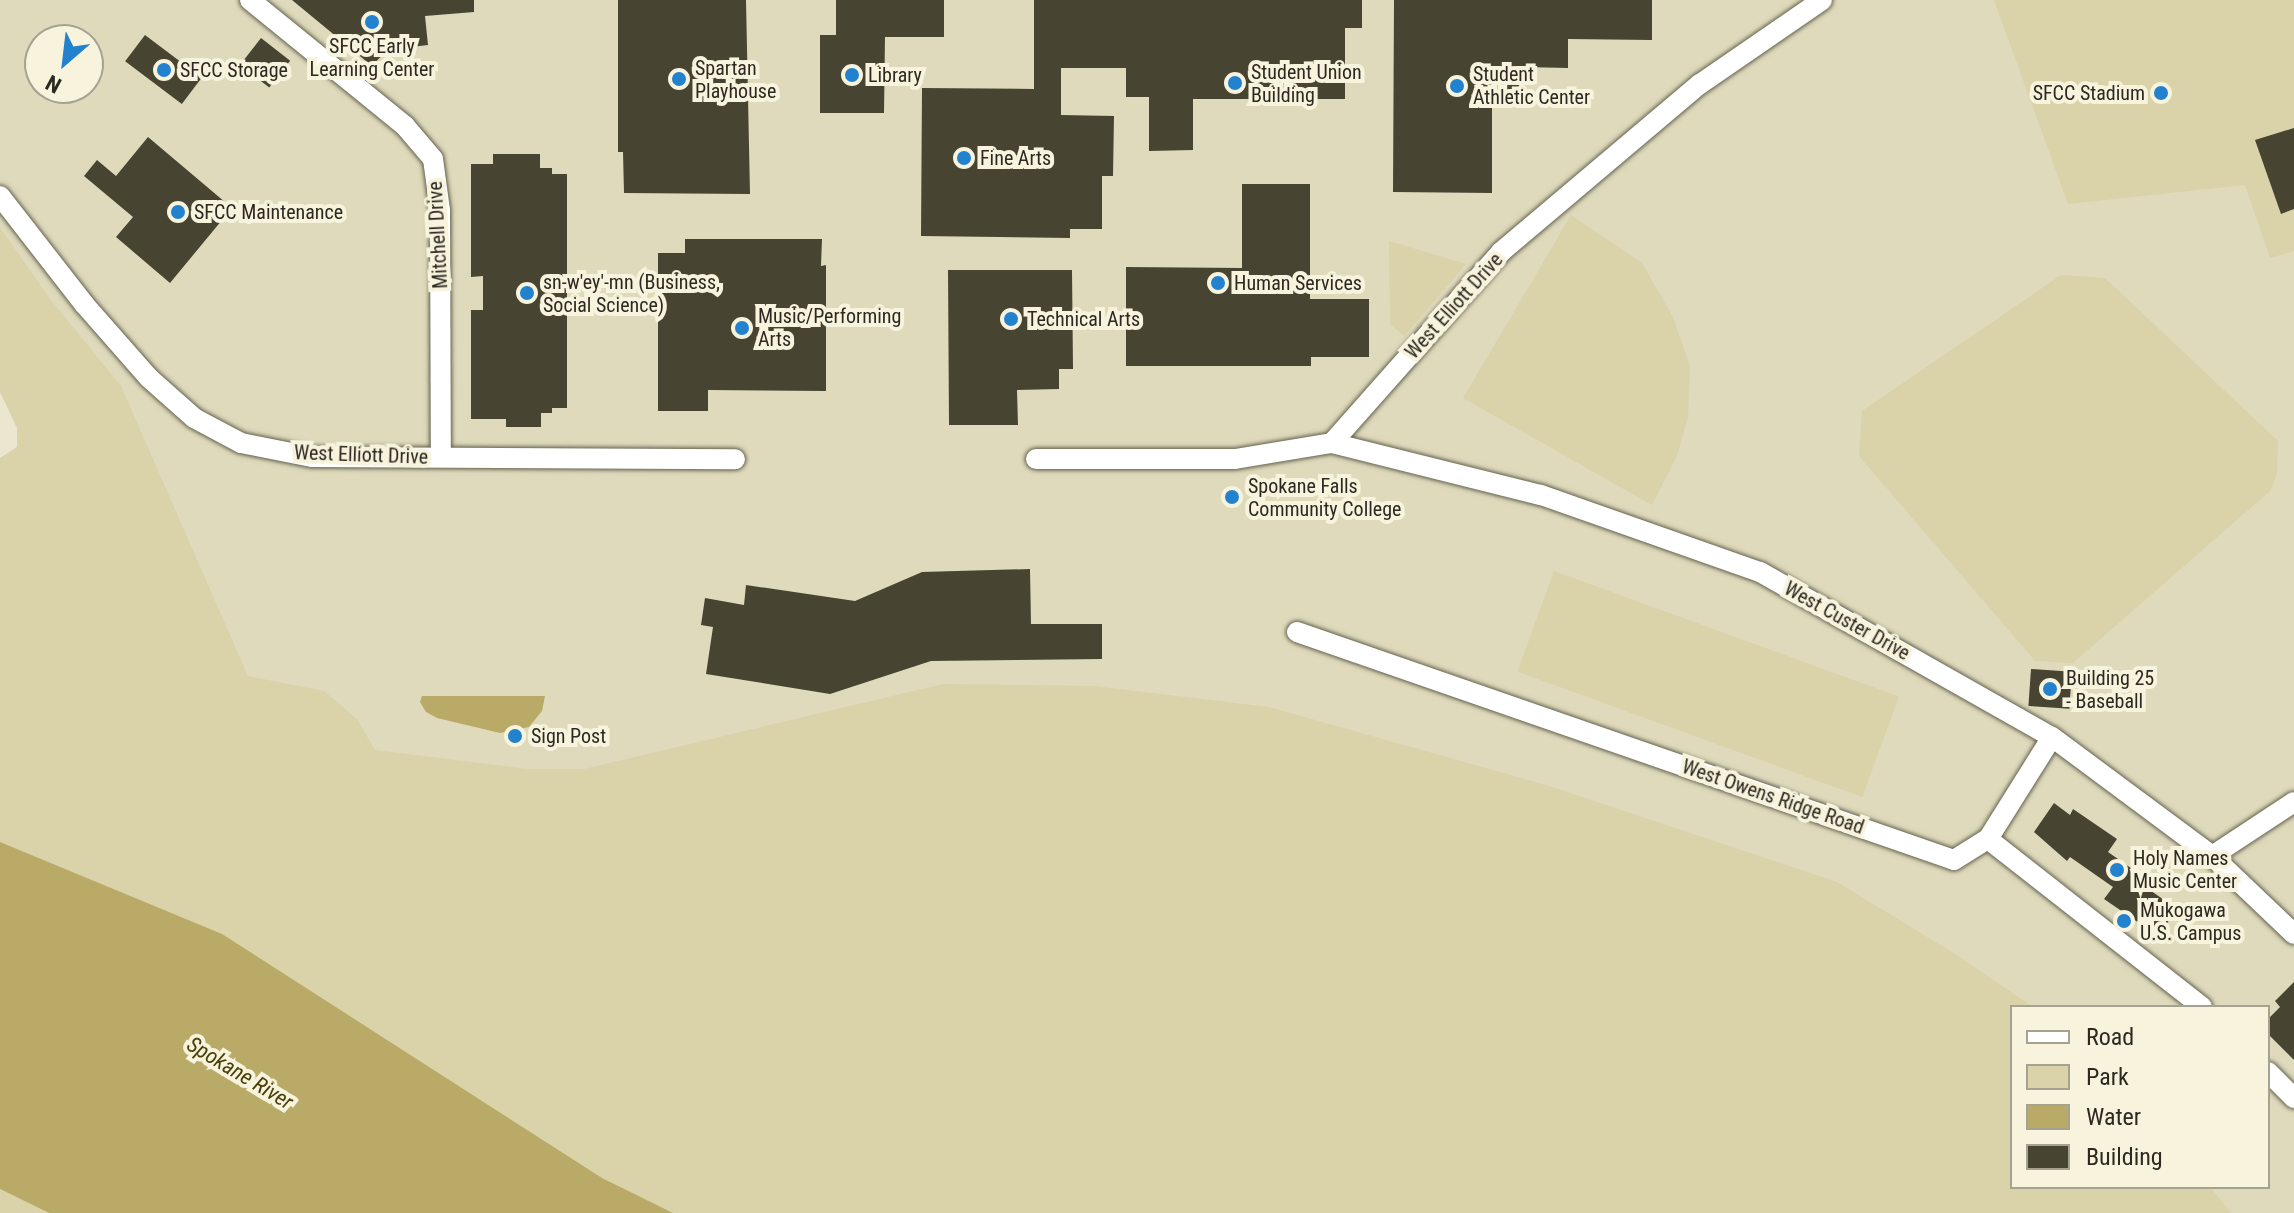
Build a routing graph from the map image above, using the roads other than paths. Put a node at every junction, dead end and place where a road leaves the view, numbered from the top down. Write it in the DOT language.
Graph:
graph roads {
  1 [pos="250,0"];
  2 [pos="1822,0"];
  3 [pos="0,196"];
  4 [pos="1332,443"];
  5 [pos="441,457"];
  6 [pos="735,459"];
  7 [pos="1036,459"];
  8 [pos="1297,632"];
  9 [pos="2052,737"];
  10 [pos="2294,802"];
  11 [pos="1988,839"];
  12 [pos="2212,856"];
  13 [pos="2294,934"];
  14 [pos="2199,1005"];
  15 [pos="2270,1074"];
  16 [pos="2294,1098"];
  1 -- 5 [label="street, Mitchell Drive"];
  2 -- 4 [label="street, West Elliott Drive"];
  3 -- 5 [label="street, West Elliott Drive"];
  4 -- 7 [label="street"];
  4 -- 9 [label="street, West Custer Drive"];
  5 -- 6 [label="street, West Elliott Drive"];
  8 -- 11 [label="street, West Owens Ridge Road"];
  9 -- 11 [label="street"];
  9 -- 12 [label="street, West Custer Drive"];
  10 -- 12 [label="street"];
  11 -- 14 [label="street"];
  12 -- 13 [label="street, West Custer Drive"];
  15 -- 16 [label="street"];
}
